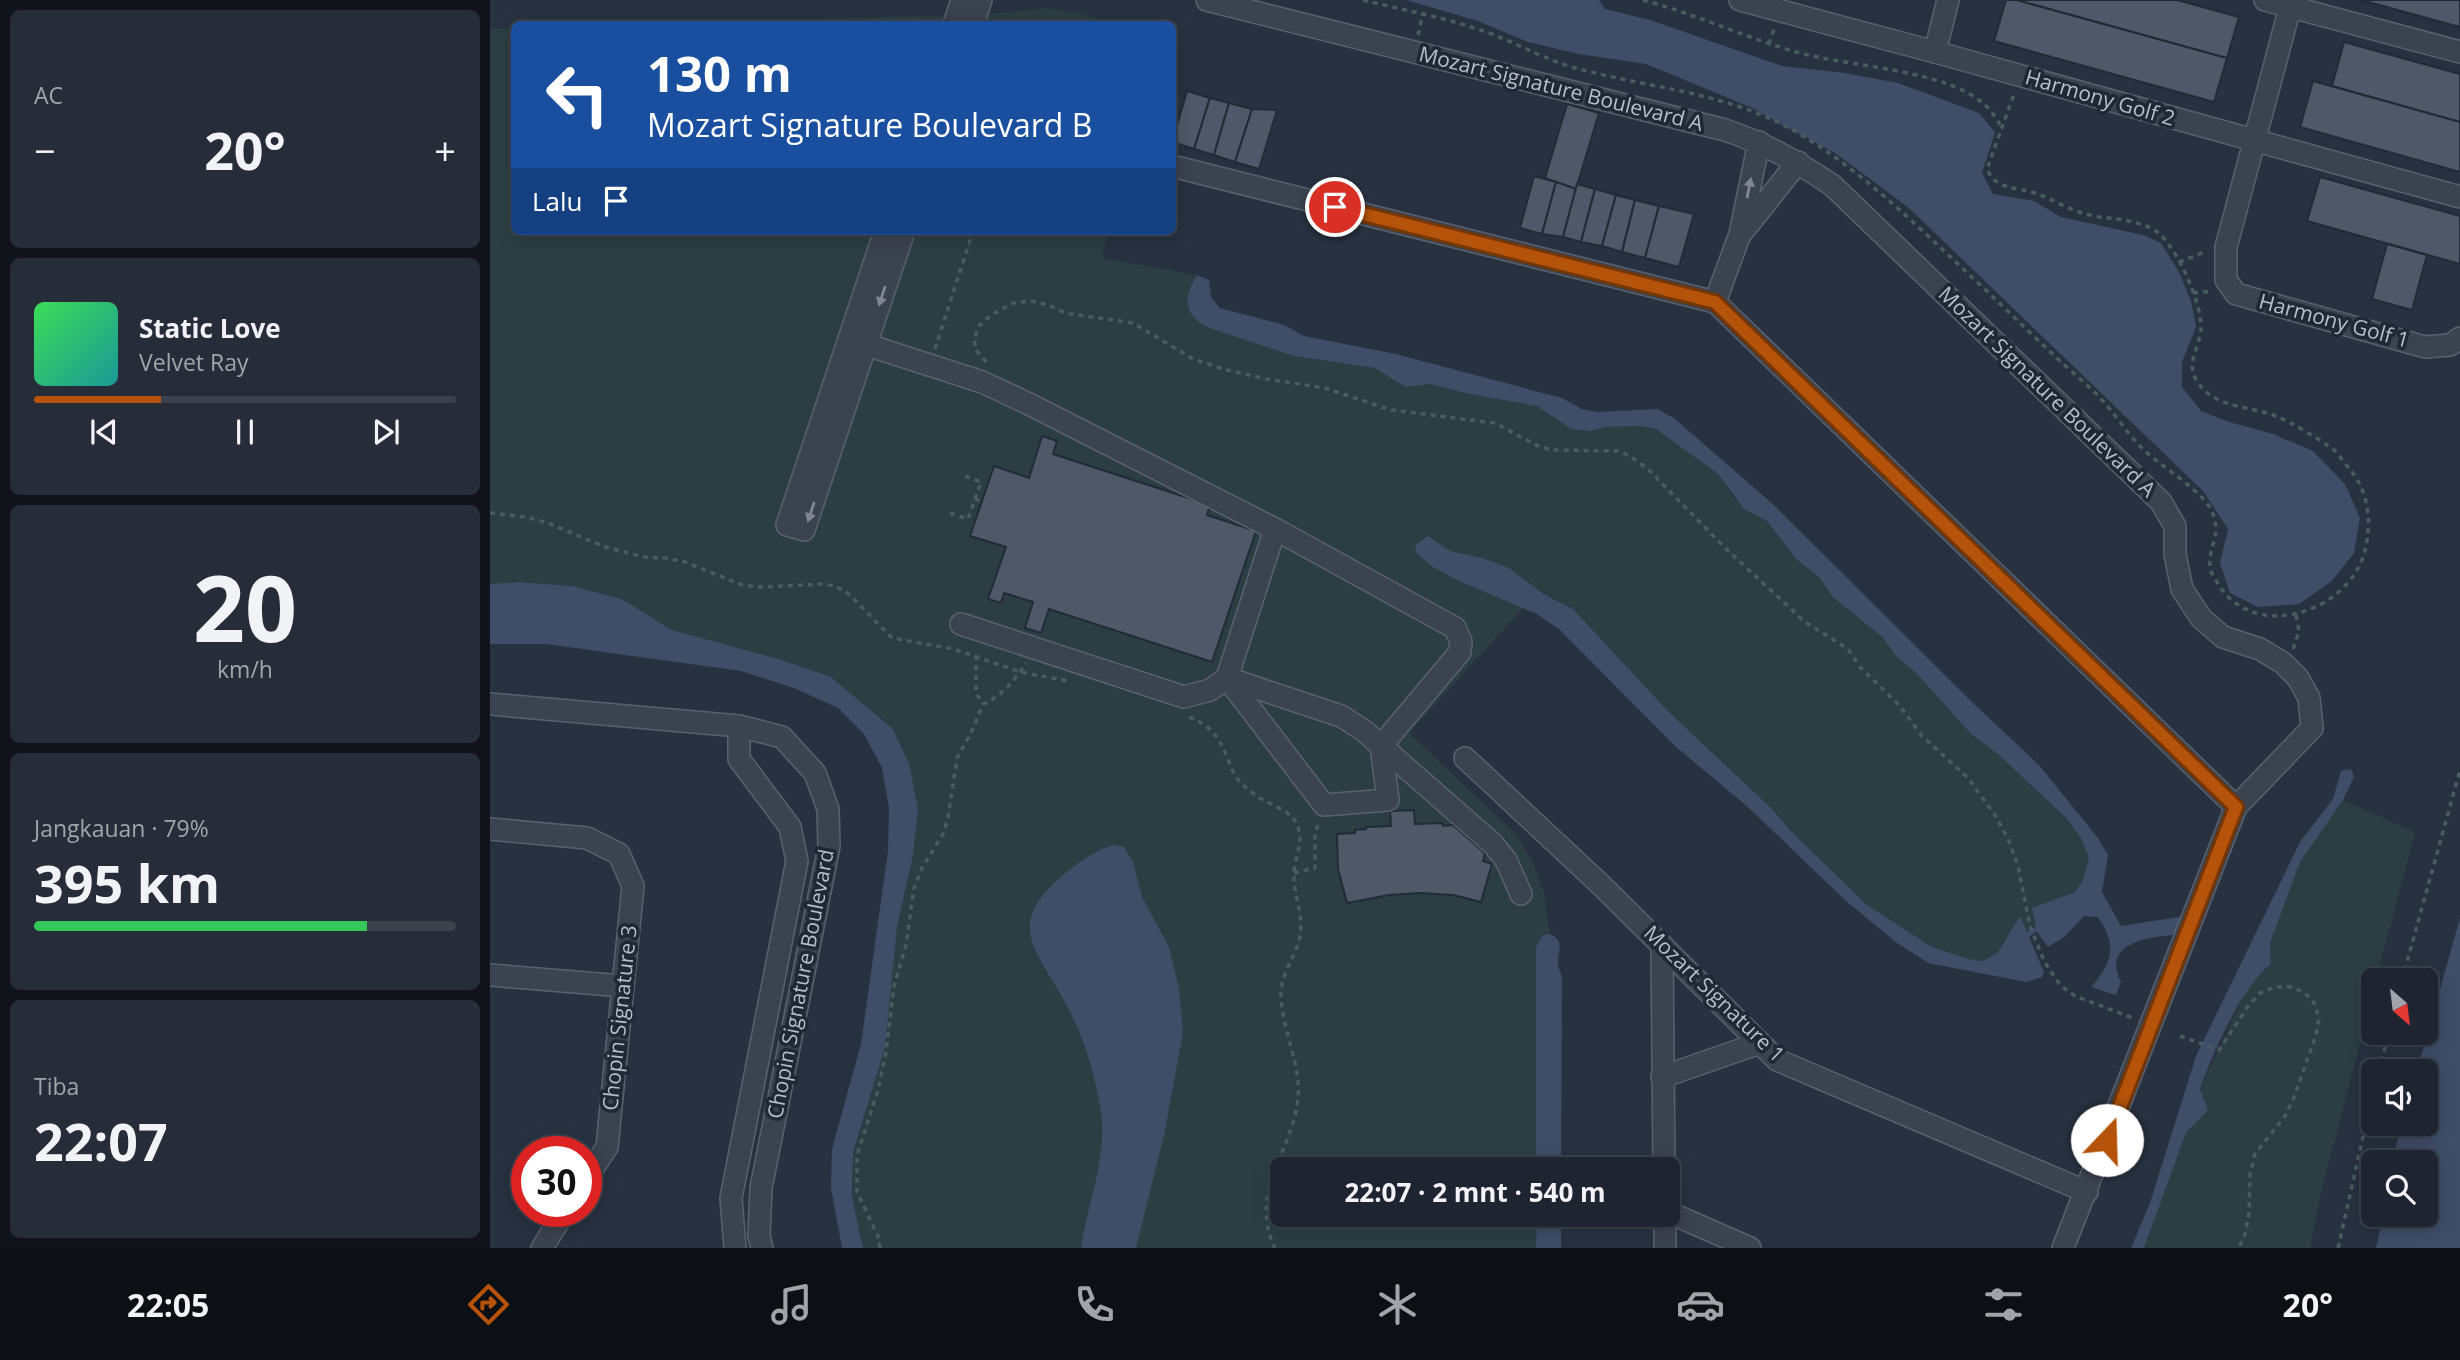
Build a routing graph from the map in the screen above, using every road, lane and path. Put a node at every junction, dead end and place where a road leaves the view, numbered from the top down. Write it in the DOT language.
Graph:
graph roads {
  1 [pos="962,0"];
  2 [pos="981,0"];
  3 [pos="1207,0"];
  4 [pos="1363,0"];
  5 [pos="1643,0"];
  6 [pos="1740,0"];
  7 [pos="1948,0"];
  8 [pos="2265,0"];
  9 [pos="2291,3"];
  10 [pos="955,21"];
  11 [pos="974,21"];
  12 [pos="1935,52"];
  13 [pos="2460,52"];
  14 [pos="2021,75"];
  15 [pos="2002,128"];
  16 [pos="2255,141"];
  17 [pos="1759,142"];
  18 [pos="1798,162"];
  19 [pos="1176,167"];
  20 [pos="2460,197"];
  21 [pos="1740,234"];
  22 [pos="884,235"];
  23 [pos="902,235"];
  24 [pos="972,235"];
  25 [pos="2226,247"];
  26 [pos="2179,261"];
  27 [pos="1715,302"];
  28 [pos="858,342"];
  29 [pos="2455,342"];
  30 [pos="930,365"];
  31 [pos="993,368"];
  32 [pos="962,475"];
  33 [pos="975,499"];
  34 [pos="982,502"];
  35 [pos="490,513"];
  36 [pos="950,513"];
  37 [pos="1275,529"];
  38 [pos="2296,615"];
  39 [pos="961,624"];
  40 [pos="1035,648"];
  41 [pos="976,655"];
  42 [pos="2283,663"];
  43 [pos="1020,672"];
  44 [pos="1227,678"];
  45 [pos="1080,684"];
  46 [pos="490,704"];
  47 [pos="983,704"];
  48 [pos="1181,713"];
  49 [pos="739,726"];
  50 [pos="1381,746"];
  51 [pos="1465,758"];
  52 [pos="2460,770"];
  53 [pos="1324,805"];
  54 [pos="2236,807"];
  55 [pos="490,829"];
  56 [pos="1294,873"];
  57 [pos="1521,894"];
  58 [pos="1662,945"];
  59 [pos="2405,968"];
  60 [pos="490,975"];
  61 [pos="623,986"];
  62 [pos="2138,1020"];
  63 [pos="2180,1036"];
  64 [pos="1760,1043"];
  65 [pos="1662,1077"];
  66 [pos="2363,1136"];
  67 [pos="602,1155"];
  68 [pos="1664,1157"];
  69 [pos="2087,1192"];
  70 [pos="1680,1219"];
  71 [pos="556,1227"];
  72 [pos="1666,1227"];
  73 [pos="544,1247"];
  74 [pos="735,1248"];
  75 [pos="762,1248"];
  76 [pos="880,1248"];
  77 [pos="1275,1248"];
  78 [pos="1665,1248"];
  79 [pos="1750,1248"];
  80 [pos="2063,1248"];
  81 [pos="2239,1248"];
  82 [pos="2338,1248"];
  1 -- 10 [label="street"];
  2 -- 11 [label="street"];
  3 -- 17 [label="street, Mozart Signature Boulevard A"];
  4 -- 38 [label="path"];
  5 -- 15 [label="path"];
  6 -- 12 [label="street, Harmony Golf 2"];
  7 -- 12 [label="street"];
  8 -- 9 [label="street"];
  9 -- 13 [label="street"];
  9 -- 16 [label="street"];
  12 -- 14 [label="street, Harmony Golf 2"];
  14 -- 15 [label="path"];
  14 -- 16 [label="street, Harmony Golf 2"];
  15 -- 26 [label="path"];
  16 -- 20 [label="street, Harmony Golf 2"];
  16 -- 25 [label="street"];
  17 -- 18 [label="street, Mozart Signature Boulevard A"];
  21 -- 17 [label="street, one-way"];
  18 -- 21 [label="street"];
  18 -- 42 [label="street, Mozart Signature Boulevard A"];
  19 -- 27 [label="street"];
  21 -- 27 [label="street"];
  22 -- 28 [label="street"];
  23 -- 28 [label="street, one-way"];
  24 -- 30 [label="path"];
  25 -- 26 [label="path"];
  25 -- 29 [label="street, Harmony Golf 1"];
  26 -- 38 [label="path"];
  27 -- 54 [label="street"];
  28 -- 28 [label="street, one-way"];
  28 -- 30 [label="street"];
  30 -- 37 [label="street"];
  31 -- 62 [label="path"];
  32 -- 33 [label="path"];
  33 -- 34 [label="path"];
  33 -- 36 [label="path"];
  35 -- 41 [label="path"];
  37 -- 44 [label="street"];
  37 -- 50 [label="street"];
  38 -- 42 [label="path"];
  39 -- 40 [label="street"];
  40 -- 43 [label="path"];
  40 -- 44 [label="street"];
  41 -- 43 [label="path"];
  41 -- 47 [label="path"];
  42 -- 54 [label="street, Mozart Signature Boulevard A"];
  43 -- 45 [label="path"];
  43 -- 47 [label="path"];
  44 -- 50 [label="street"];
  44 -- 53 [label="street"];
  46 -- 49 [label="street, Chopin Signature Boulevard"];
  47 -- 76 [label="path"];
  48 -- 56 [label="path"];
  49 -- 74 [label="street, Chopin Signature Boulevard"];
  49 -- 75 [label="street, Chopin Signature Boulevard"];
  50 -- 53 [label="street"];
  50 -- 57 [label="street"];
  51 -- 58 [label="street, Mozart Signature 1"];
  52 -- 59 [label="path"];
  53 -- 56 [label="path"];
  54 -- 69 [label="street, Mozart Signature Boulevard A"];
  55 -- 61 [label="street, Chopin Signature 3"];
  56 -- 77 [label="path"];
  58 -- 64 [label="street, Mozart Signature 1"];
  58 -- 65 [label="street"];
  60 -- 61 [label="street"];
  61 -- 67 [label="street, Chopin Signature 3"];
  63 -- 81 [label="path"];
  64 -- 65 [label="street"];
  64 -- 69 [label="street, Mozart Signature 1"];
  65 -- 68 [label="street"];
  66 -- 82 [label="path"];
  69 -- 80 [label="street, Mozart Signature Boulevard A"];
  70 -- 79 [label="street"];
  71 -- 73 [label="street"];
  72 -- 78 [label="street"];
}
